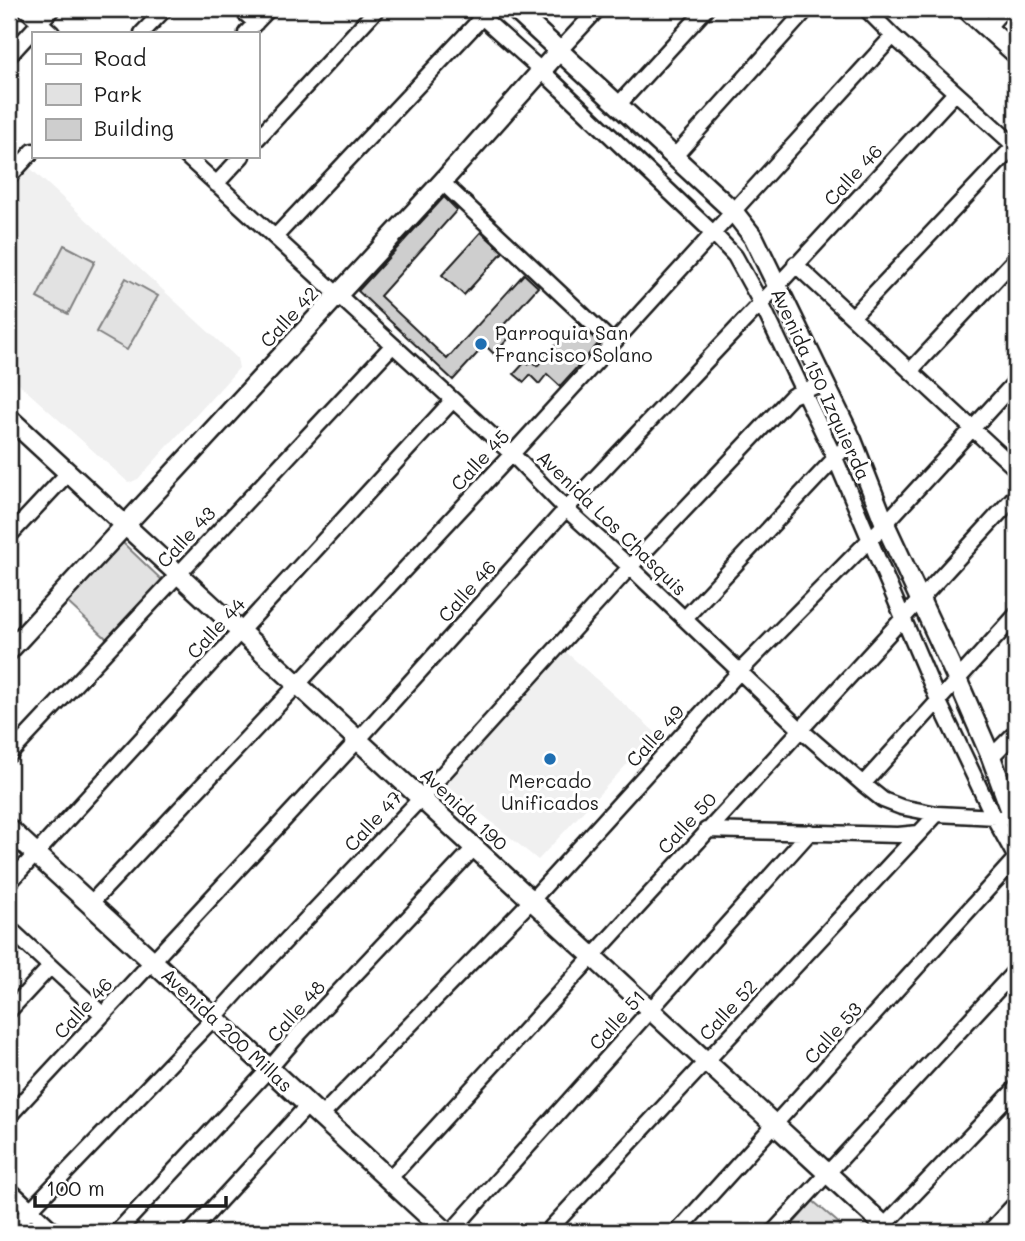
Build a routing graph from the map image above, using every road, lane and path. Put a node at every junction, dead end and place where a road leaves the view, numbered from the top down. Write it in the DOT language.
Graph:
graph roads {
  1 [pos="25,9"];
  2 [pos="52,9"];
  3 [pos="165,9"];
  4 [pos="240,9"];
  5 [pos="269,9"];
  6 [pos="514,9"];
  7 [pos="598,9"];
  8 [pos="706,9"];
  9 [pos="807,9"];
  10 [pos="866,9"];
  11 [pos="966,9"];
  12 [pos="1004,9"];
  13 [pos="375,10"];
  14 [pos="480,11"];
  15 [pos="40,22"];
  16 [pos="251,28"];
  17 [pos="987,28"];
  18 [pos="51,32"];
  19 [pos="143,32"];
  20 [pos="893,36"];
  21 [pos="559,51"];
  22 [pos="1016,54"];
  23 [pos="9,56"];
  24 [pos="542,71"];
  25 [pos="956,93"];
  26 [pos="618,104"];
  27 [pos="259,137"];
  28 [pos="1015,147"];
  29 [pos="32,152"];
  30 [pos="674,157"];
  31 [pos="188,158"];
  32 [pos="240,158"];
  33 [pos="9,177"];
  34 [pos="442,182"];
  35 [pos="216,184"];
  36 [pos="733,211"];
  37 [pos="713,233"];
  38 [pos="275,237"];
  39 [pos="1016,258"];
  40 [pos="795,264"];
  41 [pos="778,285"];
  42 [pos="338,295"];
  43 [pos="761,303"];
  44 [pos="852,317"];
  45 [pos="613,343"];
  46 [pos="393,345"];
  47 [pos="911,370"];
  48 [pos="1016,381"];
  49 [pos="825,382"];
  50 [pos="803,391"];
  51 [pos="453,400"];
  52 [pos="10,421"];
  53 [pos="973,428"];
  54 [pos="852,440"];
  55 [pos="512,454"];
  56 [pos="835,458"];
  57 [pos="1016,469"];
  58 [pos="68,473"];
  59 [pos="1016,495"];
  60 [pos="566,509"];
  61 [pos="885,524"];
  62 [pos="124,525"];
  63 [pos="9,536"];
  64 [pos="869,541"];
  65 [pos="631,567"];
  66 [pos="178,574"];
  67 [pos="920,598"];
  68 [pos="1016,615"];
  69 [pos="685,618"];
  70 [pos="902,618"];
  71 [pos="240,631"];
  72 [pos="9,651"];
  73 [pos="740,671"];
  74 [pos="957,679"];
  75 [pos="298,684"];
  76 [pos="938,700"];
  77 [pos="801,730"];
  78 [pos="1016,732"];
  79 [pos="358,740"];
  80 [pos="9,755"];
  81 [pos="991,757"];
  82 [pos="863,784"];
  83 [pos="421,798"];
  84 [pos="937,814"];
  85 [pos="994,818"];
  86 [pos="1015,820"];
  87 [pos="9,829"];
  88 [pos="706,830"];
  89 [pos="810,832"];
  90 [pos="919,833"];
  91 [pos="475,847"];
  92 [pos="36,853"];
  93 [pos="1016,858"];
  94 [pos="9,883"];
  95 [pos="531,901"];
  96 [pos="90,904"];
  97 [pos="9,928"];
  98 [pos="593,956"];
  99 [pos="152,961"];
  100 [pos="50,967"];
  101 [pos="1016,970"];
  102 [pos="651,1010"];
  103 [pos="9,1011"];
  104 [pos="103,1015"];
  105 [pos="214,1018"];
  106 [pos="707,1061"];
  107 [pos="270,1069"];
  108 [pos="1016,1088"];
  109 [pos="314,1111"];
  110 [pos="9,1116"];
  111 [pos="775,1125"];
  112 [pos="827,1173"];
  113 [pos="389,1180"];
  114 [pos="9,1189"];
  115 [pos="1016,1203"];
  116 [pos="30,1209"];
  117 [pos="887,1229"];
  118 [pos="9,1232"];
  119 [pos="55,1232"];
  120 [pos="117,1232"];
  121 [pos="191,1232"];
  122 [pos="449,1232"];
  123 [pos="547,1232"];
  124 [pos="677,1232"];
  125 [pos="773,1232"];
  126 [pos="989,1232"];
  1 -- 15 [label="street"];
  2 -- 15 [label="street"];
  3 -- 19 [label="street"];
  4 -- 16 [label="street"];
  5 -- 16 [label="street"];
  6 -- 21 [label="street, Avenida 150 Izquierda"];
  7 -- 21 [label="street, Calle 42"];
  8 -- 26 [label="street"];
  9 -- 30 [label="street"];
  10 -- 20 [label="street"];
  11 -- 17 [label="street"];
  12 -- 17 [label="street"];
  13 -- 27 [label="street"];
  14 -- 24 [label="street, Avenida 150 Izquierda"];
  14 -- 38 [label="street"];
  15 -- 18 [label="street"];
  15 -- 23 [label="street"];
  17 -- 22 [label="street"];
  20 -- 25 [label="street"];
  20 -- 36 [label="street, Calle 45"];
  21 -- 24 [label="street, Calle 42"];
  21 -- 26 [label="street, Avenida 150 Izquierda"];
  24 -- 34 [label="street, Calle 42"];
  24 -- 37 [label="street, Avenida 150 Izquierda"];
  25 -- 28 [label="street"];
  25 -- 40 [label="street, Calle 46"];
  26 -- 30 [label="street, Avenida 150 Izquierda"];
  28 -- 44 [label="street"];
  29 -- 33 [label="street"];
  30 -- 36 [label="street, Avenida 150 Izquierda"];
  31 -- 35 [label="street, Avenida Los Chasquis"];
  32 -- 35 [label="street"];
  34 -- 42 [label="street, Calle 42"];
  34 -- 45 [label="street"];
  35 -- 38 [label="street, Avenida Los Chasquis"];
  36 -- 37 [label="street, Calle 45"];
  36 -- 41 [label="street, Avenida 150 Izquierda"];
  37 -- 43 [label="street, Avenida 150 Izquierda"];
  37 -- 45 [label="street, Calle 45"];
  38 -- 42 [label="street, Avenida Los Chasquis"];
  39 -- 47 [label="street"];
  40 -- 41 [label="street, Calle 46"];
  40 -- 44 [label="street"];
  41 -- 43 [label="street, Calle 46"];
  41 -- 49 [label="street, Avenida 150 Izquierda"];
  42 -- 46 [label="street, Avenida Los Chasquis"];
  42 -- 62 [label="street, Calle 42"];
  43 -- 50 [label="street, Avenida 150 Izquierda"];
  43 -- 60 [label="street, Calle 46"];
  44 -- 47 [label="street"];
  45 -- 55 [label="street, Calle 45"];
  46 -- 51 [label="street, Avenida Los Chasquis"];
  46 -- 66 [label="street, Calle 43"];
  47 -- 53 [label="street"];
  48 -- 53 [label="street, Calle 49"];
  49 -- 50 [label="street, Calle 47"];
  49 -- 54 [label="street, Avenida 150 Izquierda"];
  50 -- 56 [label="street, Avenida 150 Izquierda"];
  50 -- 65 [label="street, Calle 47"];
  51 -- 55 [label="street, Avenida Los Chasquis"];
  51 -- 71 [label="street, Calle 44"];
  52 -- 58 [label="street, Avenida 190"];
  53 -- 57 [label="street"];
  53 -- 61 [label="street, Calle 49"];
  54 -- 56 [label="street"];
  54 -- 61 [label="street, Avenida 150 Izquierda"];
  55 -- 60 [label="street, Avenida Los Chasquis"];
  55 -- 75 [label="street, Calle 45"];
  56 -- 64 [label="street, Avenida 150 Izquierda"];
  56 -- 69 [label="street"];
  58 -- 62 [label="street, Avenida 190"];
  58 -- 63 [label="street"];
  59 -- 67 [label="street, Calle 50"];
  60 -- 65 [label="street, Avenida Los Chasquis"];
  60 -- 79 [label="street, Calle 46"];
  61 -- 64 [label="street, Calle 49"];
  61 -- 67 [label="street, Avenida 150 Izquierda"];
  62 -- 66 [label="street, Avenida 190"];
  62 -- 72 [label="street, Calle 42"];
  64 -- 70 [label="street, Avenida 150 Izquierda"];
  64 -- 73 [label="street, Calle 49"];
  65 -- 69 [label="street, Avenida Los Chasquis"];
  65 -- 83 [label="street, Calle 47"];
  66 -- 71 [label="street, Avenida 190"];
  66 -- 80 [label="street, Calle 43"];
  67 -- 70 [label="street, Calle 50"];
  67 -- 74 [label="street, Avenida 150 Izquierda"];
  68 -- 74 [label="street"];
  69 -- 73 [label="street, Avenida Los Chasquis"];
  70 -- 76 [label="street, Avenida 150 Izquierda"];
  70 -- 77 [label="street, Calle 50"];
  71 -- 75 [label="street, Avenida 190"];
  71 -- 92 [label="street, Calle 44"];
  73 -- 77 [label="street, Avenida Los Chasquis"];
  73 -- 95 [label="street, Calle 49"];
  74 -- 76 [label="street"];
  74 -- 81 [label="street, Avenida 150 Izquierda"];
  75 -- 79 [label="street, Avenida 190"];
  75 -- 96 [label="street, Calle 45"];
  76 -- 82 [label="street"];
  76 -- 85 [label="street, Avenida 150 Izquierda"];
  77 -- 82 [label="street, Avenida Los Chasquis"];
  77 -- 88 [label="street, Calle 50"];
  78 -- 81 [label="street"];
  79 -- 83 [label="street, Avenida 190"];
  79 -- 99 [label="street, Calle 46"];
  81 -- 86 [label="street, Avenida 150 Izquierda"];
  82 -- 84 [label="street, Avenida Los Chasquis"];
  83 -- 91 [label="street, Avenida 190"];
  83 -- 105 [label="street, Calle 47"];
  84 -- 85 [label="street, Avenida Los Chasquis"];
  84 -- 90 [label="street, Calle 52"];
  85 -- 86 [label="street, Avenida Los Chasquis"];
  85 -- 93 [label="street, Avenida 150 Izquierda"];
  87 -- 92 [label="main road, Avenida 200 Millas"];
  88 -- 89 [label="street"];
  88 -- 98 [label="street, Calle 50"];
  89 -- 90 [label="street"];
  89 -- 102 [label="street, Calle 51"];
  90 -- 106 [label="street, Calle 52"];
  91 -- 95 [label="street, Avenida 190"];
  91 -- 107 [label="street, Calle 48"];
  92 -- 94 [label="street, Calle 44"];
  92 -- 96 [label="main road, Avenida 200 Millas"];
  93 -- 111 [label="street, Calle 53"];
  95 -- 98 [label="street, Avenida 190"];
  95 -- 109 [label="street, Calle 49"];
  96 -- 99 [label="main road, Avenida 200 Millas"];
  97 -- 100 [label="street"];
  98 -- 102 [label="street, Avenida 190"];
  98 -- 113 [label="street, Calle 50"];
  99 -- 104 [label="street, Calle 46"];
  99 -- 105 [label="main road, Avenida 200 Millas"];
  100 -- 103 [label="street"];
  100 -- 104 [label="street"];
  101 -- 112 [label="street"];
  102 -- 106 [label="street, Avenida 190"];
  102 -- 122 [label="street, Calle 51"];
  104 -- 110 [label="street, Calle 46"];
  105 -- 107 [label="main road, Avenida 200 Millas"];
  105 -- 116 [label="street, Calle 47"];
  106 -- 111 [label="street, Avenida 190"];
  106 -- 123 [label="street, Calle 52"];
  107 -- 109 [label="main road, Avenida 200 Millas"];
  107 -- 120 [label="street, Calle 48"];
  108 -- 117 [label="street"];
  109 -- 113 [label="main road, Avenida 200 Millas"];
  109 -- 121 [label="street, Calle 49"];
  111 -- 112 [label="street, Avenida 190"];
  111 -- 124 [label="street, Calle 53"];
  112 -- 117 [label="street, Avenida 190"];
  112 -- 125 [label="street"];
  113 -- 122 [label="main road, Avenida 200 Millas"];
  114 -- 116 [label="street"];
  115 -- 126 [label="street"];
  116 -- 118 [label="street, Calle 47"];
  116 -- 119 [label="street"];
}
